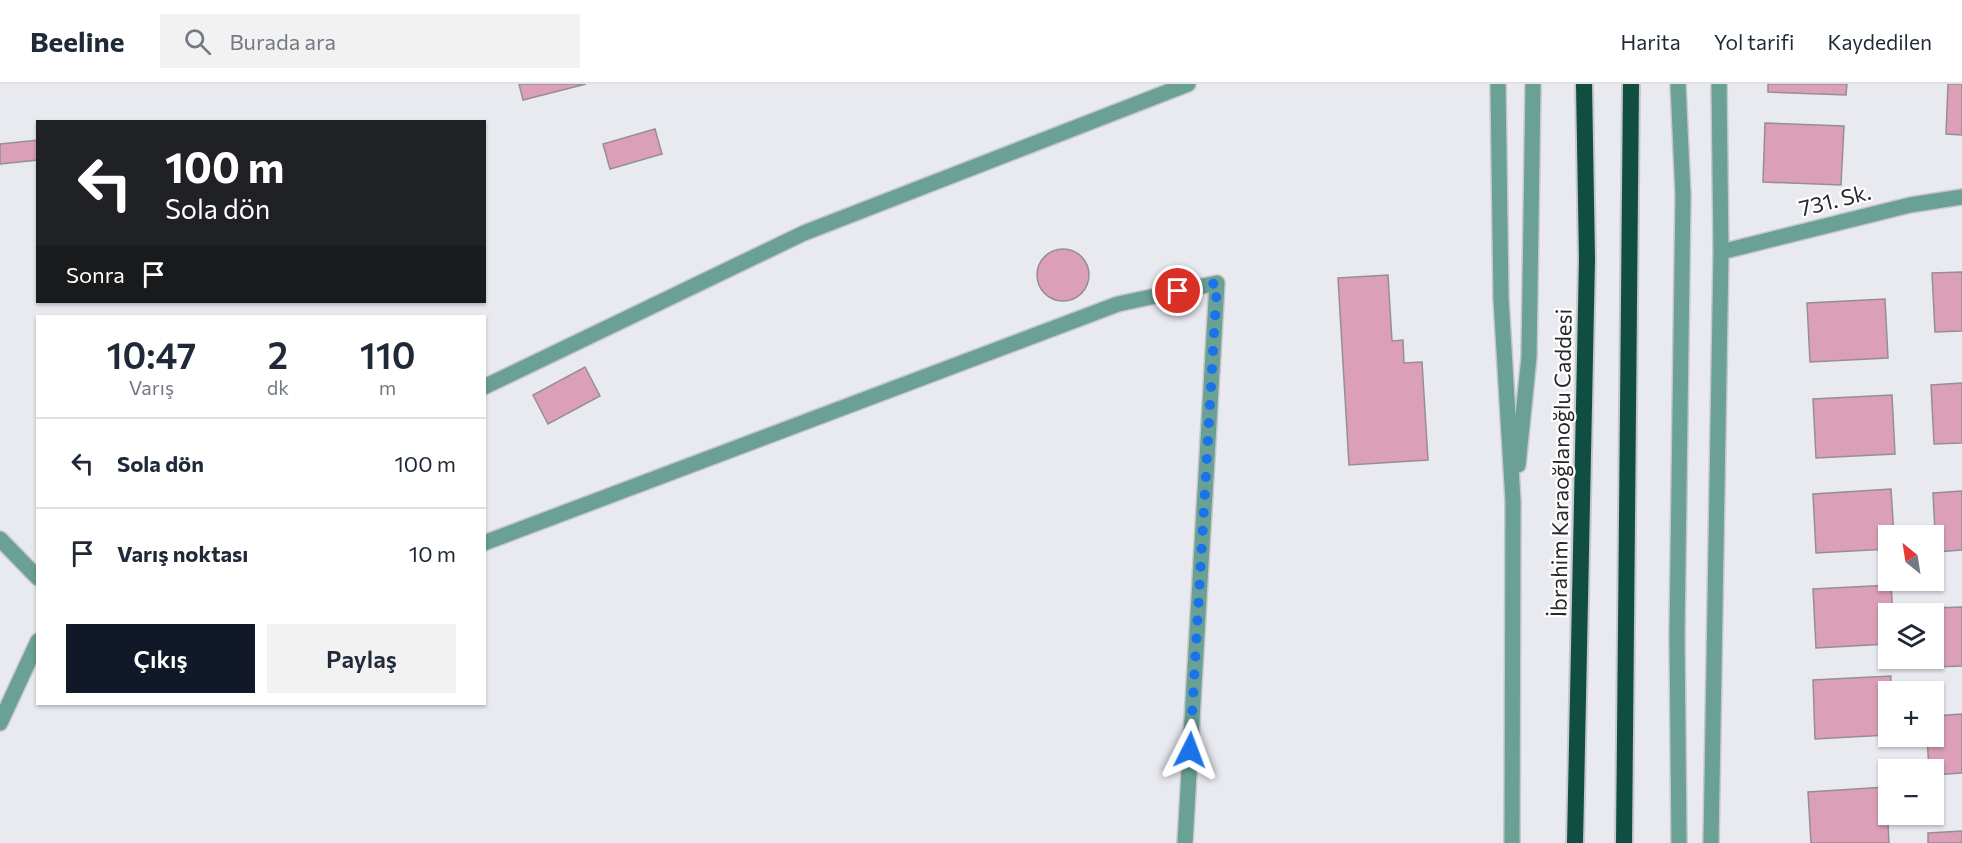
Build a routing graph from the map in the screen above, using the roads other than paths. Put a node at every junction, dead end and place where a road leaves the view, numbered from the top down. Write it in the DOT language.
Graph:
graph roads {
  1 [pos="1188,84"];
  2 [pos="1498,84"];
  3 [pos="1533,84"];
  4 [pos="1584,84"];
  5 [pos="1631,84"];
  6 [pos="1678,84"];
  7 [pos="1719,84"];
  8 [pos="1962,197"];
  9 [pos="1721,252"];
  10 [pos="486,386"];
  11 [pos="1513,501"];
  12 [pos="0,539"];
  13 [pos="486,542"];
  14 [pos="36,576"];
  15 [pos="36,645"];
  16 [pos="0,723"];
  17 [pos="1185,843"];
  18 [pos="1512,843"];
  19 [pos="1575,843"];
  20 [pos="1624,843"];
  21 [pos="1678,843"];
  22 [pos="1712,843"];
  1 -- 10 [label="street"];
  2 -- 11 [label="street"];
  3 -- 11 [label="street"];
  4 -- 19 [label="highway, İbrahim Karaoğlanoğlu Caddesi"];
  5 -- 20 [label="highway"];
  6 -- 21 [label="street"];
  7 -- 9 [label="street"];
  8 -- 9 [label="street, 731. Sk."];
  9 -- 22 [label="street"];
  11 -- 18 [label="street"];
  12 -- 14 [label="street"];
  13 -- 17 [label="street"];
  15 -- 16 [label="street"];
}
